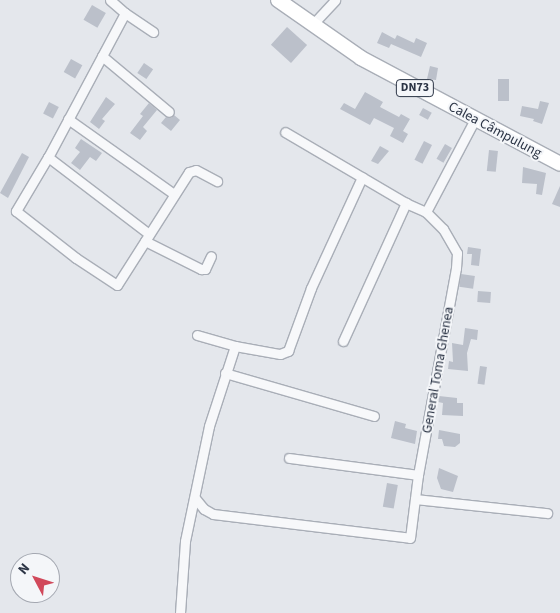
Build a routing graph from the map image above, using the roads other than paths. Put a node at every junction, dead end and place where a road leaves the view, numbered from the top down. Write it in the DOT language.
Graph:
graph roads {
  1 [pos="110,0"];
  2 [pos="278,0"];
  3 [pos="335,0"];
  4 [pos="126,13"];
  5 [pos="312,25"];
  6 [pos="153,32"];
  7 [pos="102,56"];
  8 [pos="168,112"];
  9 [pos="68,119"];
  10 [pos="475,119"];
  11 [pos="286,132"];
  12 [pos="48,157"];
  13 [pos="560,164"];
  14 [pos="362,176"];
  15 [pos="217,181"];
  16 [pos="174,194"];
  17 [pos="406,203"];
  18 [pos="426,212"];
  19 [pos="147,238"];
  20 [pos="211,256"];
  21 [pos="197,335"];
  22 [pos="343,341"];
  23 [pos="235,346"];
  24 [pos="225,373"];
  25 [pos="374,416"];
  26 [pos="289,458"];
  27 [pos="418,475"];
  28 [pos="195,498"];
  29 [pos="415,499"];
  30 [pos="547,513"];
  31 [pos="180,613"];
  1 -- 4 [label="street"];
  2 -- 5 [label="highway, Calea Câmpulung / DN73"];
  3 -- 5 [label="street"];
  4 -- 6 [label="street"];
  4 -- 7 [label="street"];
  5 -- 10 [label="highway, Calea Câmpulung / DN73"];
  7 -- 8 [label="street"];
  7 -- 9 [label="street"];
  9 -- 12 [label="street"];
  9 -- 16 [label="street"];
  10 -- 13 [label="highway, Calea Câmpulung / DN73"];
  10 -- 18 [label="street"];
  11 -- 14 [label="street"];
  12 -- 19 [label="street"];
  12 -- 19 [label="street"];
  14 -- 17 [label="street"];
  14 -- 23 [label="street"];
  15 -- 16 [label="street"];
  16 -- 19 [label="street"];
  17 -- 18 [label="street"];
  17 -- 22 [label="street"];
  18 -- 27 [label="street, General Toma Ghenea"];
  19 -- 20 [label="street"];
  21 -- 23 [label="street"];
  23 -- 24 [label="street"];
  24 -- 25 [label="street"];
  24 -- 28 [label="street"];
  26 -- 27 [label="street"];
  27 -- 29 [label="street, General Toma Ghenea"];
  28 -- 29 [label="street, General Toma Ghenea"];
  28 -- 31 [label="street"];
  29 -- 30 [label="street"];
}
